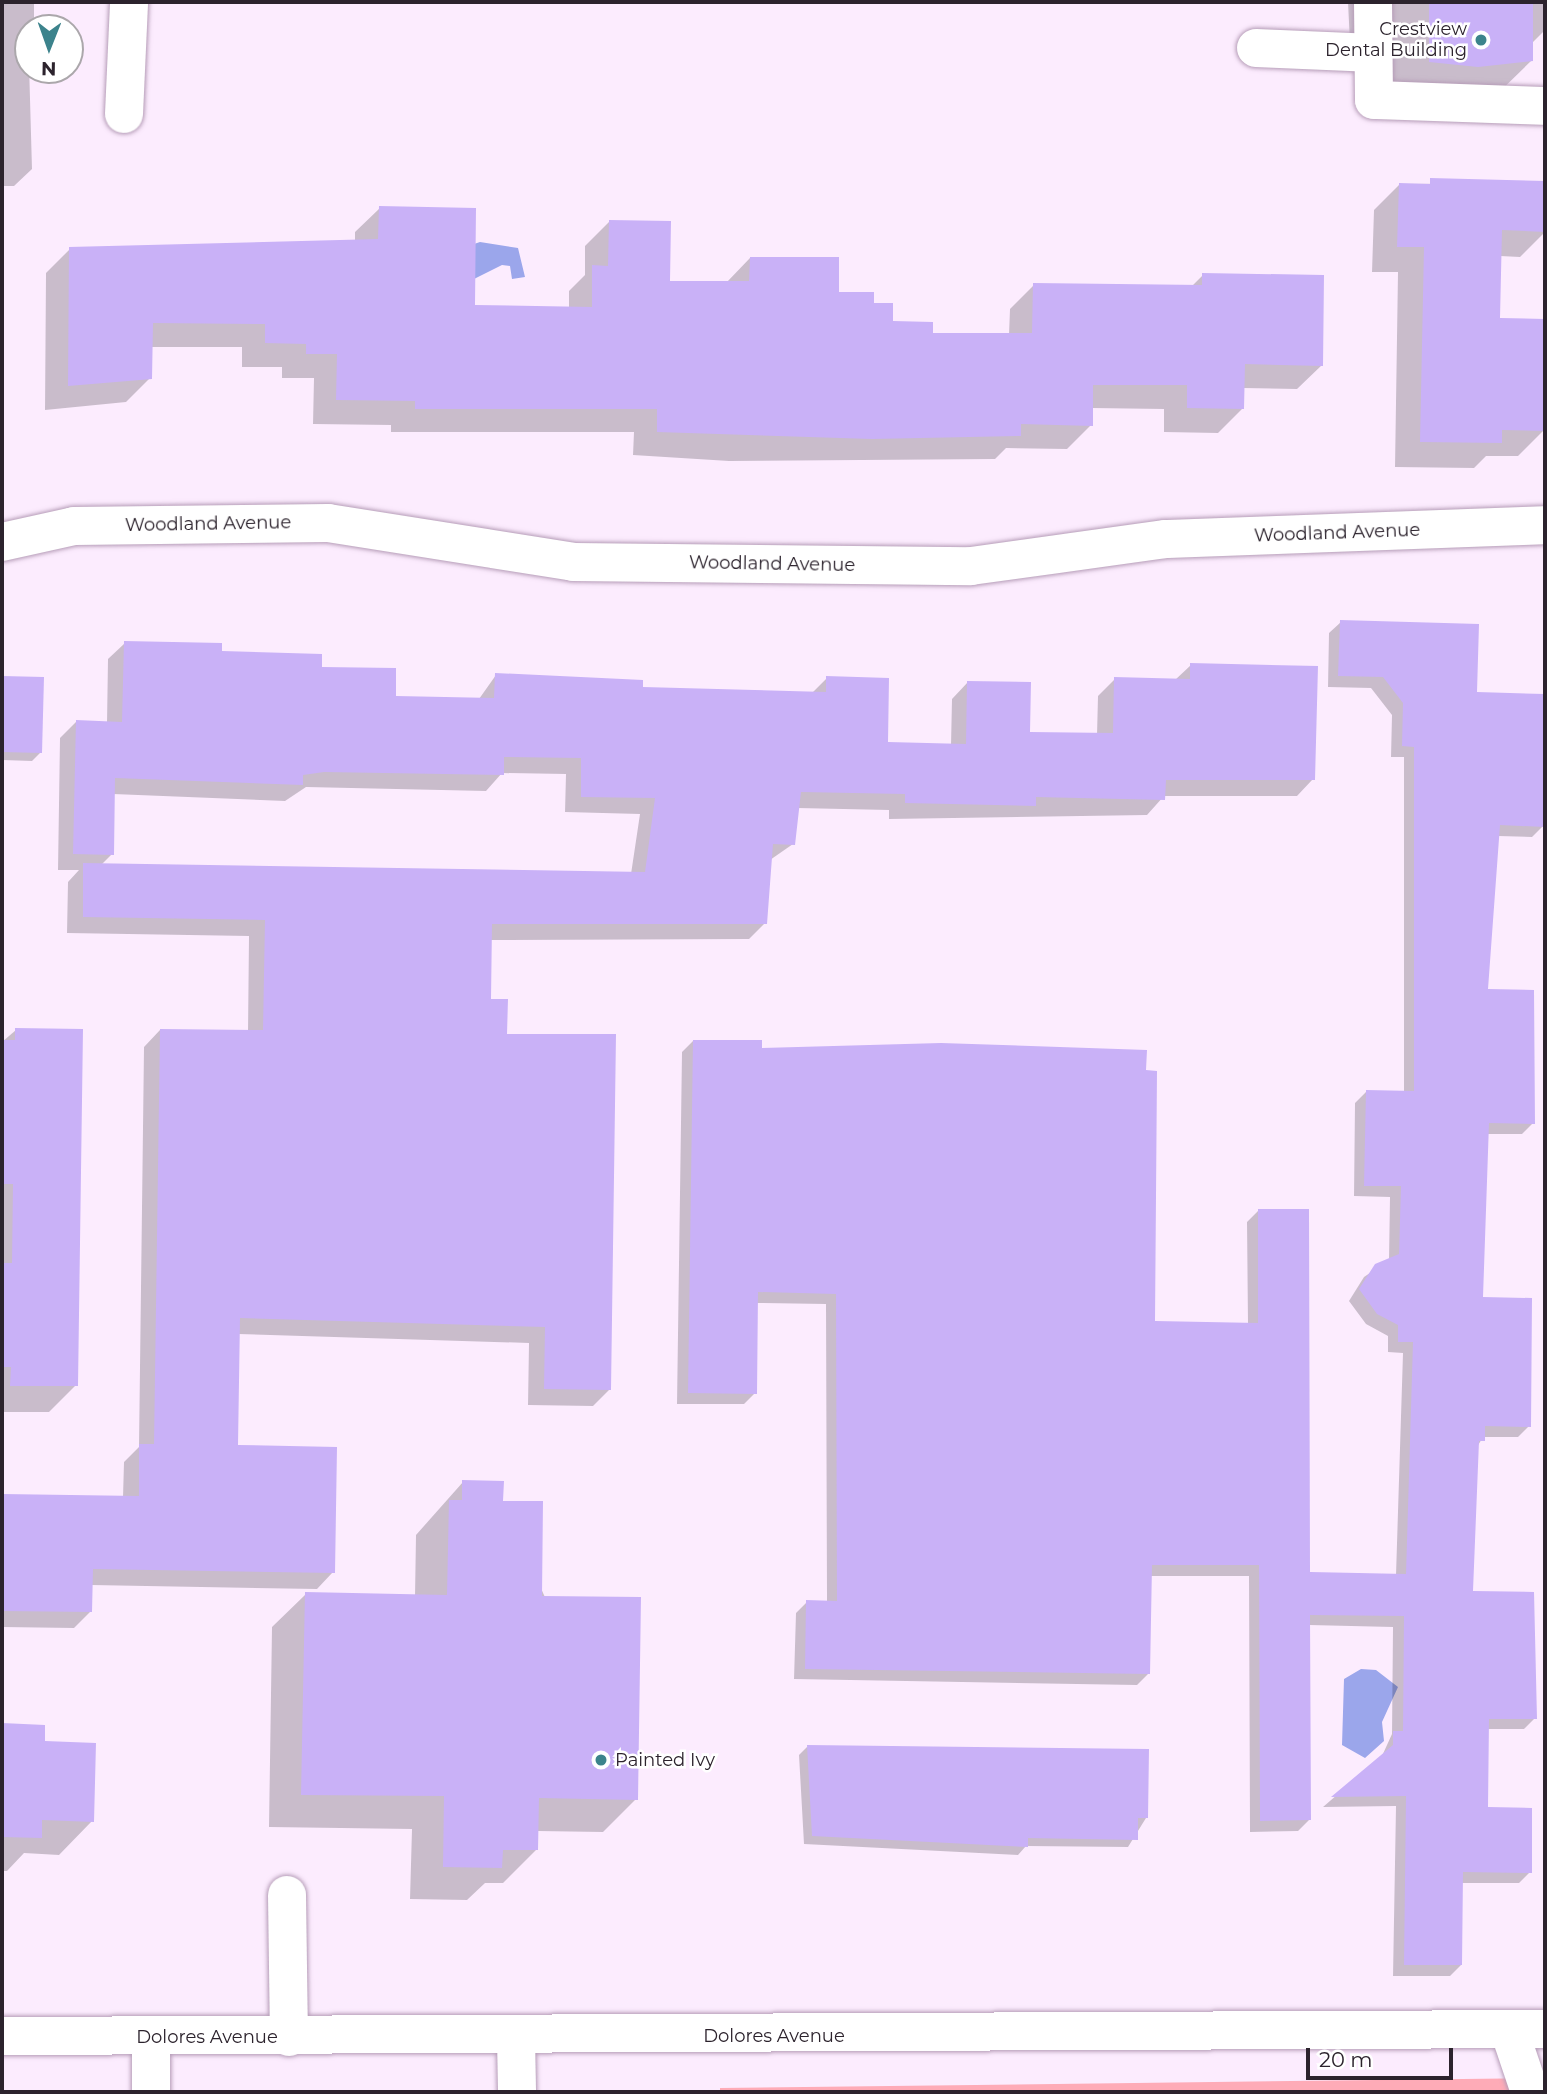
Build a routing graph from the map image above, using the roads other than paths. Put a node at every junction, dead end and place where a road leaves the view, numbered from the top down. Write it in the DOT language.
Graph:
graph roads {
  1 [pos="129,2"];
  2 [pos="1373,2"];
  3 [pos="1256,48"];
  4 [pos="1374,53"];
  5 [pos="1545,106"];
  6 [pos="124,114"];
  7 [pos="1545,525"];
  8 [pos="2,542"];
  9 [pos="287,1895"];
  10 [pos="1527,2030"];
  11 [pos="2,2035"];
  12 [pos="151,2037"];
  13 [pos="289,2037"];
  14 [pos="516,2038"];
  15 [pos="151,2092"];
  16 [pos="517,2092"];
  17 [pos="1530,2092"];
  1 -- 6 [label="street"];
  2 -- 4 [label="street"];
  3 -- 4 [label="street"];
  4 -- 5 [label="street"];
  7 -- 8 [label="street, Woodland Avenue"];
  9 -- 13 [label="street"];
  10 -- 14 [label="street, Dolores Avenue"];
  10 -- 17 [label="street"];
  11 -- 12 [label="street, Dolores Avenue"];
  12 -- 13 [label="street, Dolores Avenue"];
  12 -- 15 [label="street"];
  13 -- 14 [label="street, Dolores Avenue"];
  14 -- 16 [label="street"];
}
